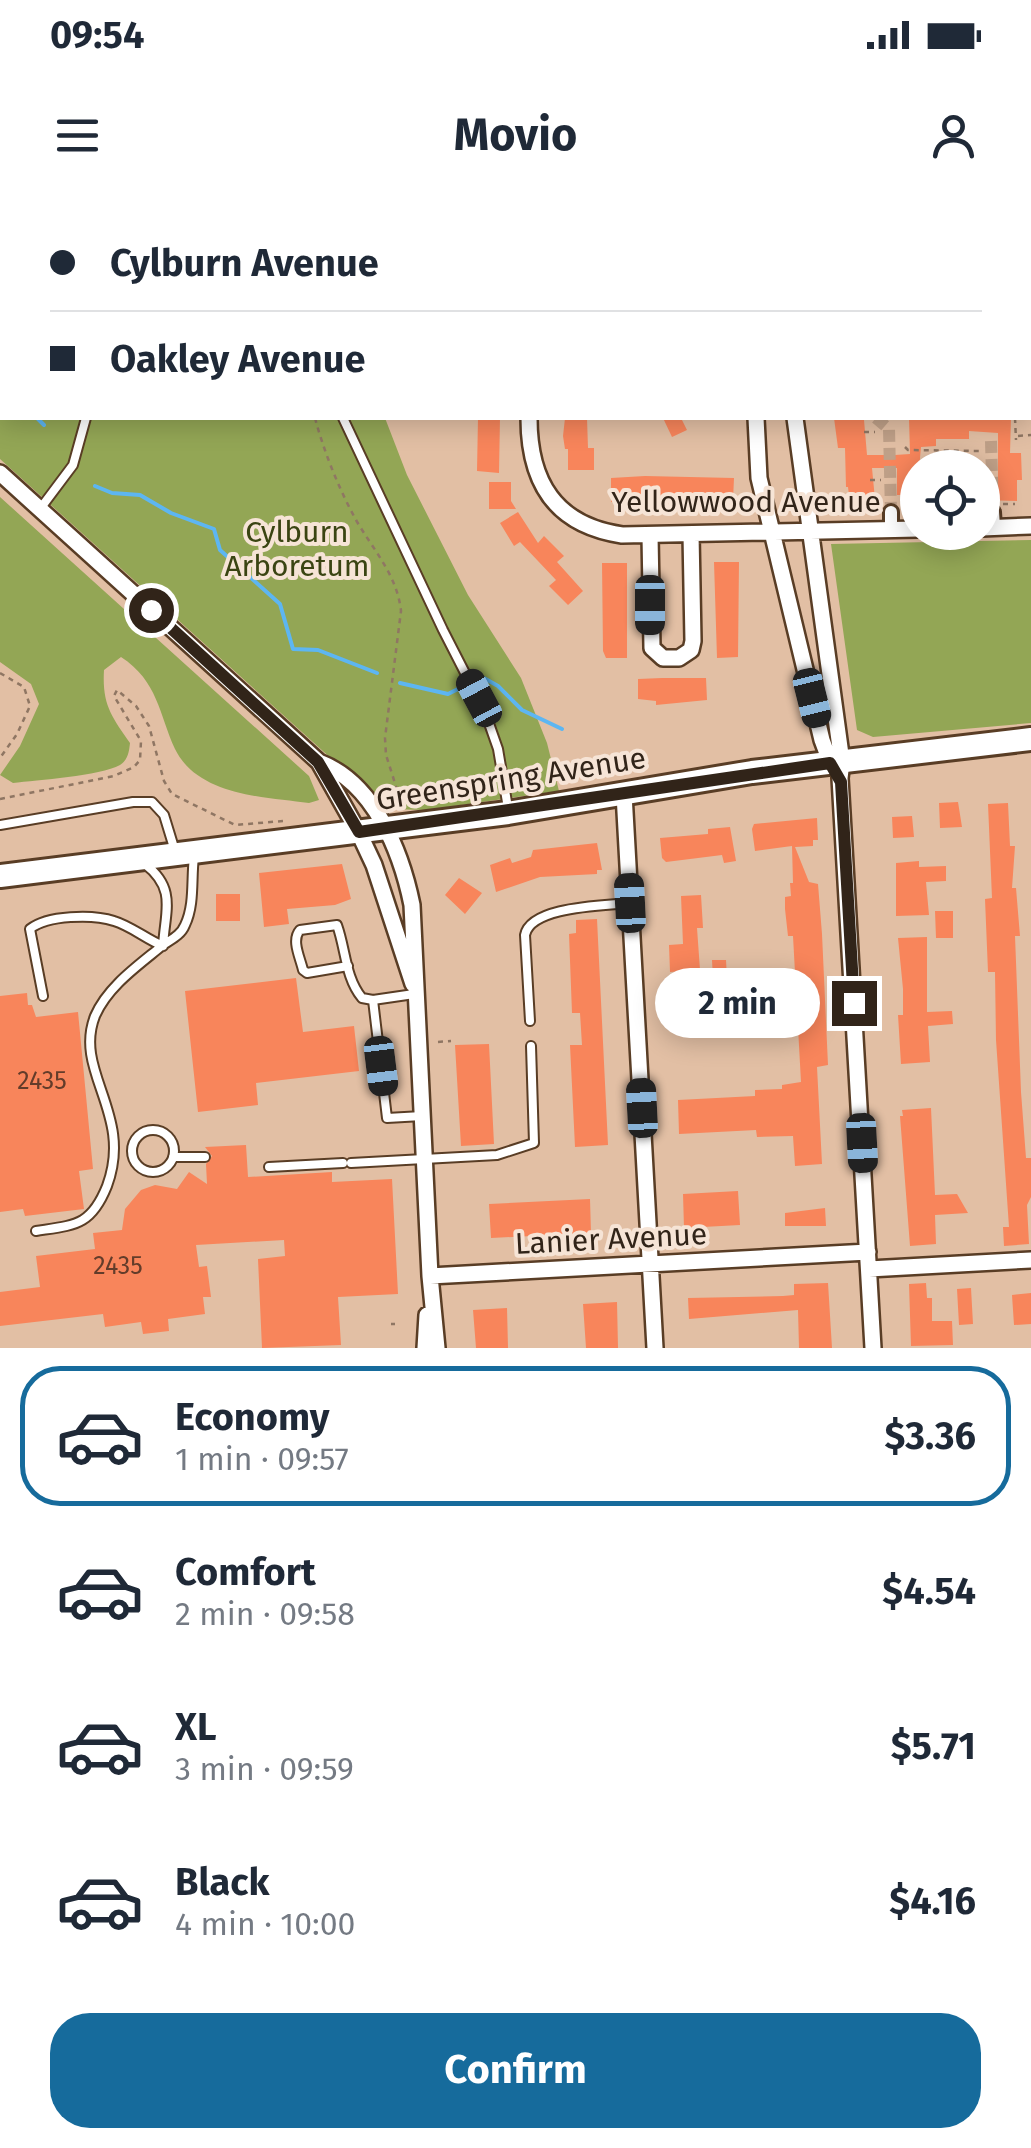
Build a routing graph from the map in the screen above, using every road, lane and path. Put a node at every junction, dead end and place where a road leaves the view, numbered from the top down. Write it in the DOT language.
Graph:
graph roads {
  1 [pos="85,420"];
  2 [pos="316,420"];
  3 [pos="344,420"];
  4 [pos="529,420"];
  5 [pos="756,420"];
  6 [pos="794,420"];
  7 [pos="1016,420"];
  8 [pos="864,432"];
  9 [pos="875,432"];
  10 [pos="1031,435"];
  11 [pos="905,447"];
  12 [pos="908,450"];
  13 [pos="0,473"];
  14 [pos="870,480"];
  15 [pos="881,480"];
  16 [pos="1015,504"];
  17 [pos="40,508"];
  18 [pos="891,512"];
  19 [pos="1000,514"];
  20 [pos="1000,519"];
  21 [pos="1031,526"];
  22 [pos="892,529"];
  23 [pos="900,529"];
  24 [pos="812,531"];
  25 [pos="772,532"];
  26 [pos="691,534"];
  27 [pos="650,535"];
  28 [pos="0,673"];
  29 [pos="1031,739"];
  30 [pos="0,758"];
  31 [pos="318,762"];
  32 [pos="837,768"];
  33 [pos="624,794"];
  34 [pos="0,798"];
  35 [pos="400,799"];
  36 [pos="508,813"];
  37 [pos="288,820"];
  38 [pos="0,825"];
  39 [pos="386,829"];
  40 [pos="359,832"];
  41 [pos="186,855"];
  42 [pos="140,860"];
  43 [pos="0,876"];
  44 [pos="630,903"];
  45 [pos="163,946"];
  46 [pos="348,966"];
  47 [pos="414,989"];
  48 [pos="43,996"];
  49 [pos="373,1000"];
  50 [pos="530,1021"];
  51 [pos="451,1041"];
  52 [pos="438,1042"];
  53 [pos="531,1046"];
  54 [pos="422,1116"];
  55 [pos="115,1144"];
  56 [pos="132,1144"];
  57 [pos="173,1157"];
  58 [pos="205,1158"];
  59 [pos="424,1159"];
  60 [pos="269,1166"];
  61 [pos="36,1231"];
  62 [pos="1031,1260"];
  63 [pos="868,1261"];
  64 [pos="651,1264"];
  65 [pos="430,1276"];
  66 [pos="428,1347"];
  67 [pos="656,1348"];
  68 [pos="872,1348"];
  1 -- 17 [label="lane"];
  2 -- 35 [label="path"];
  3 -- 36 [label="lane"];
  4 -- 27 [label="street, Yellowwood Avenue"];
  5 -- 25 [label="street"];
  6 -- 24 [label="street"];
  7 -- 10 [label="path"];
  8 -- 9 [label="path"];
  11 -- 12 [label="path"];
  13 -- 17 [label="street"];
  14 -- 15 [label="path"];
  16 -- 19 [label="path"];
  17 -- 31 [label="street"];
  18 -- 22 [label="street"];
  20 -- 21 [label="street"];
  22 -- 23 [label="street, Yellowwood Avenue"];
  22 -- 24 [label="street, Yellowwood Avenue"];
  24 -- 25 [label="street, Yellowwood Avenue"];
  24 -- 32 [label="street"];
  25 -- 26 [label="street, Yellowwood Avenue"];
  25 -- 32 [label="street"];
  26 -- 27 [label="street, Yellowwood Avenue"];
  26 -- 27 [label="street"];
  28 -- 30 [label="path"];
  29 -- 32 [label="main road, Greenspring Avenue"];
  31 -- 39 [label="street"];
  31 -- 40 [label="street"];
  32 -- 33 [label="main road, Greenspring Avenue"];
  32 -- 63 [label="street"];
  33 -- 36 [label="main road, Greenspring Avenue"];
  33 -- 44 [label="street"];
  34 -- 37 [label="path"];
  36 -- 39 [label="main road, Greenspring Avenue"];
  38 -- 41 [label="lane"];
  39 -- 40 [label="main road, Greenspring Avenue"];
  39 -- 47 [label="street"];
  40 -- 41 [label="main road, Greenspring Avenue"];
  40 -- 47 [label="street"];
  41 -- 42 [label="main road, Greenspring Avenue"];
  41 -- 45 [label="lane"];
  42 -- 43 [label="main road, Greenspring Avenue"];
  42 -- 45 [label="lane"];
  44 -- 50 [label="lane"];
  44 -- 64 [label="street"];
  45 -- 48 [label="lane"];
  45 -- 55 [label="lane"];
  46 -- 46 [label="lane"];
  46 -- 49 [label="lane"];
  47 -- 49 [label="lane"];
  47 -- 54 [label="street"];
  49 -- 54 [label="lane"];
  51 -- 52 [label="path"];
  53 -- 59 [label="lane"];
  54 -- 59 [label="street"];
  55 -- 56 [label="lane"];
  55 -- 61 [label="lane"];
  56 -- 57 [label="lane"];
  56 -- 57 [label="lane"];
  57 -- 58 [label="lane"];
  59 -- 60 [label="lane"];
  59 -- 65 [label="street"];
  62 -- 63 [label="street, Lanier Avenue"];
  63 -- 64 [label="street, Lanier Avenue"];
  63 -- 68 [label="street"];
  64 -- 65 [label="street, Lanier Avenue"];
  64 -- 67 [label="street"];
  65 -- 66 [label="street"];
}
